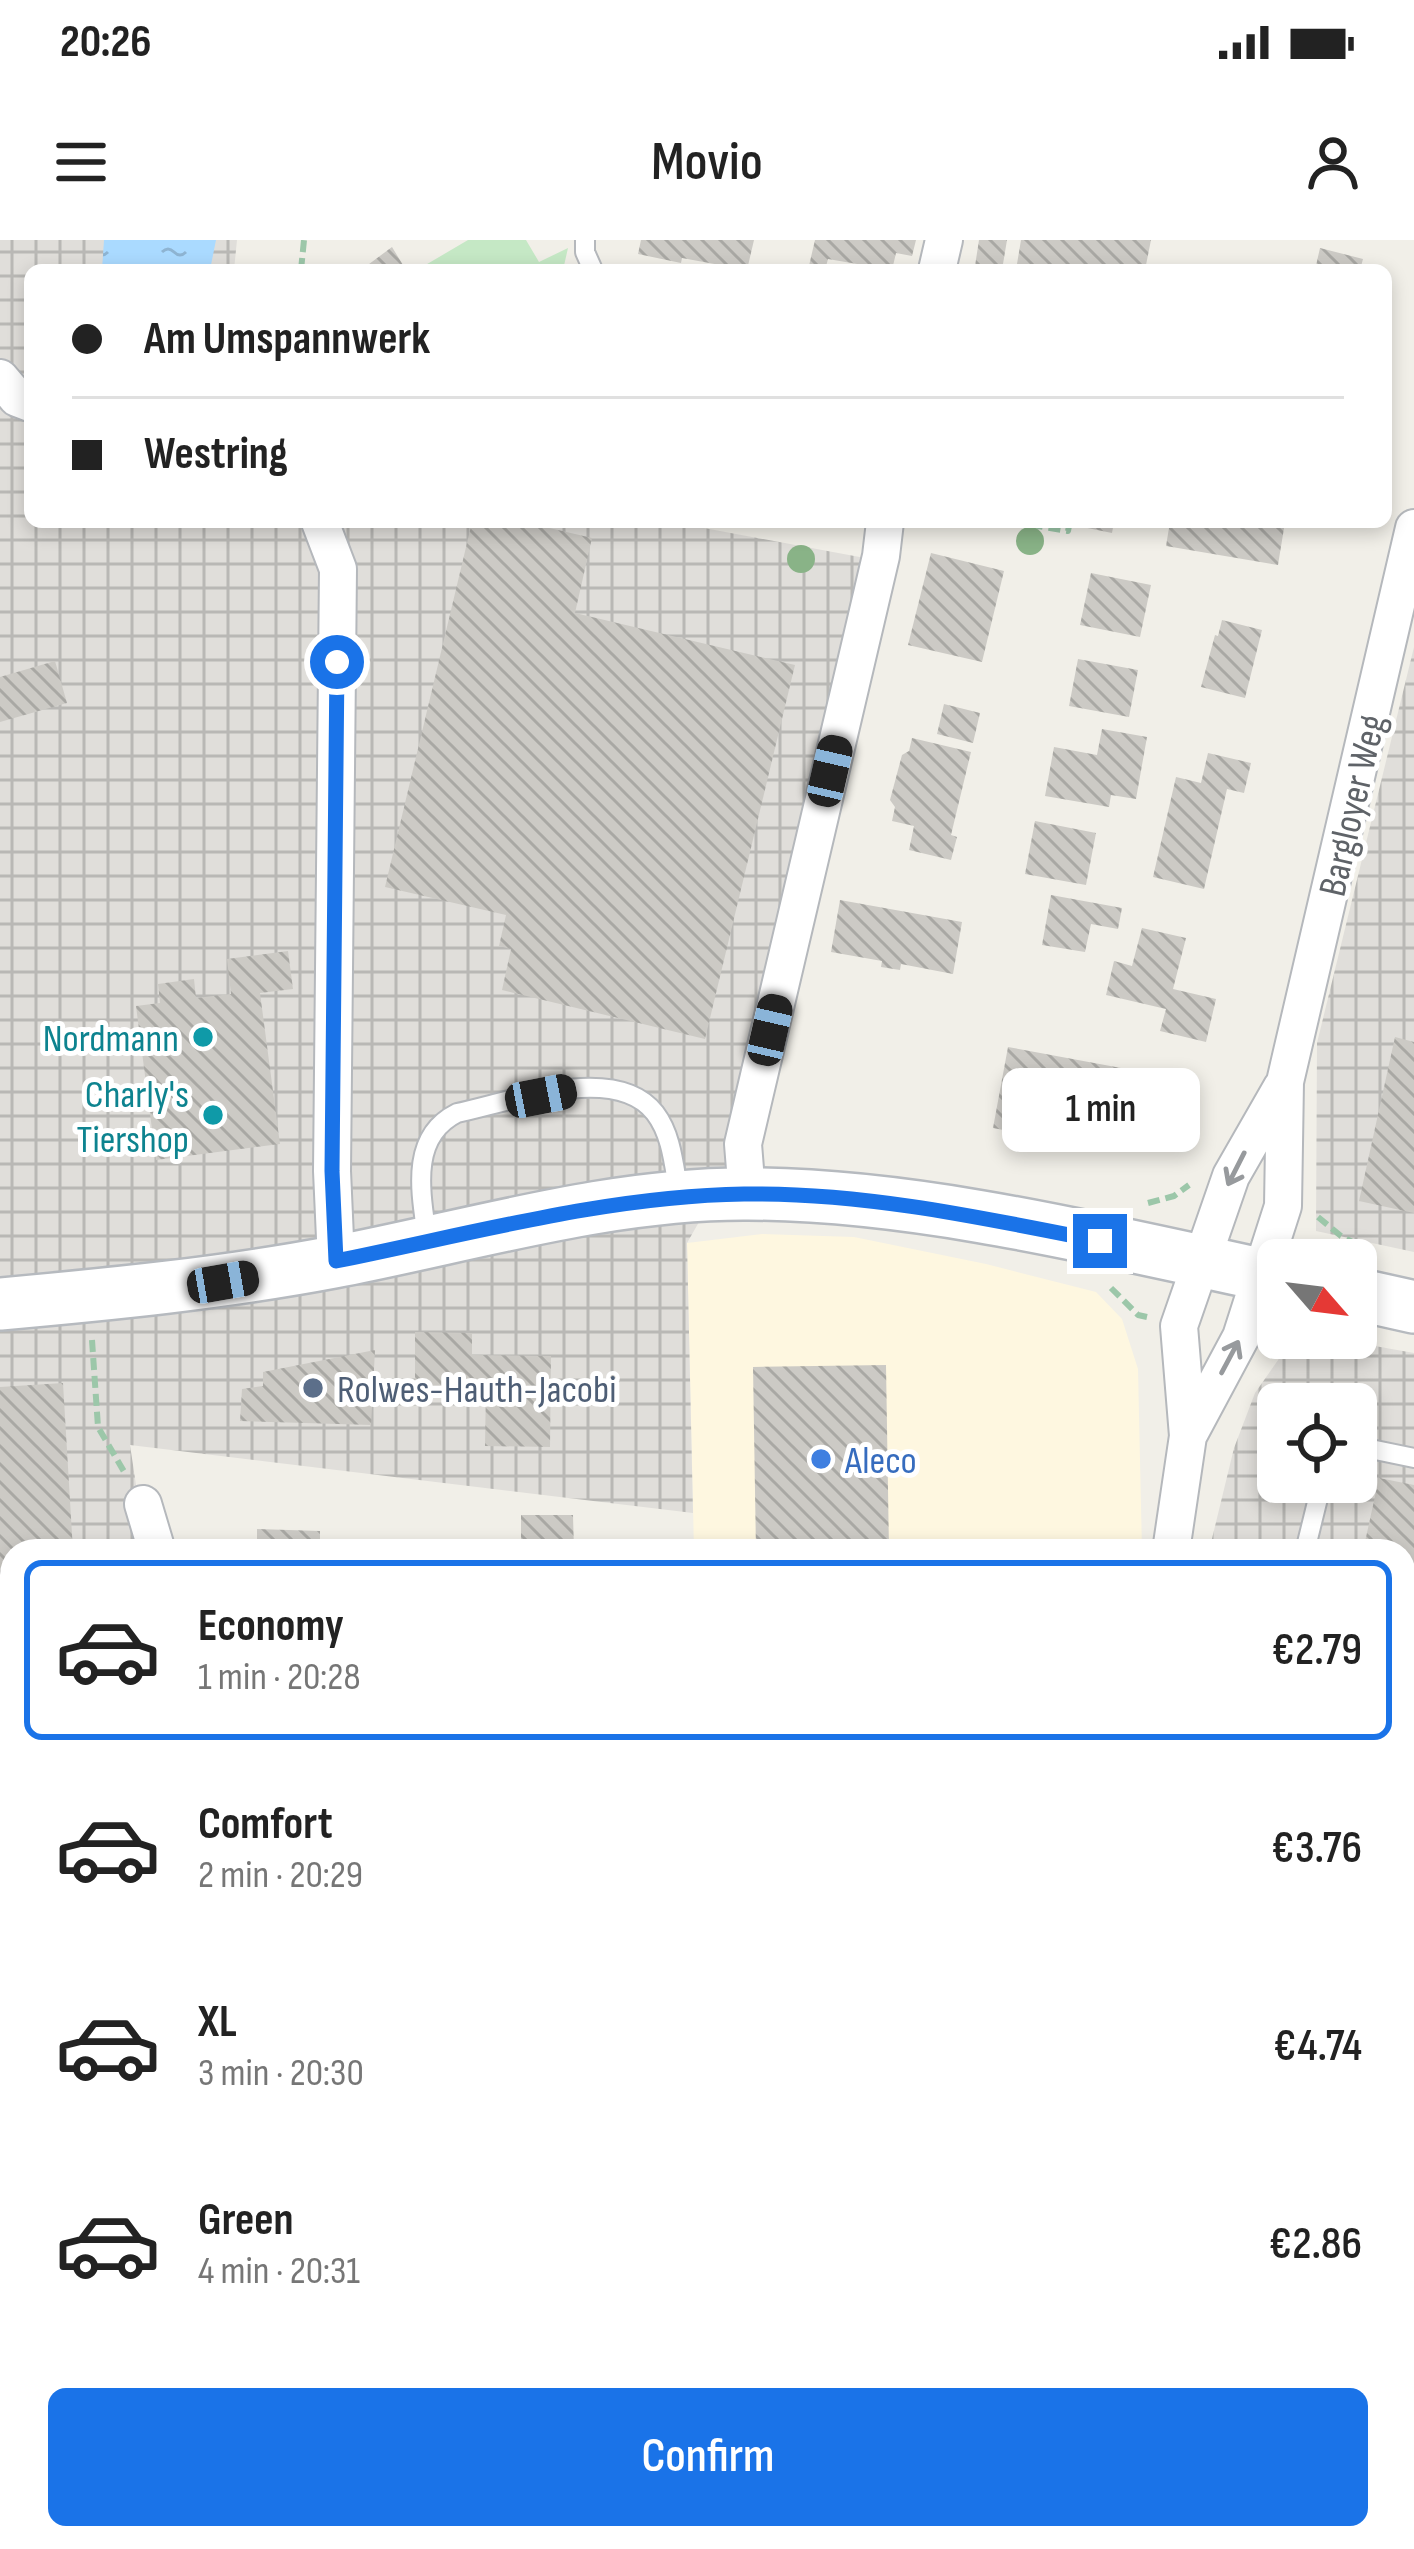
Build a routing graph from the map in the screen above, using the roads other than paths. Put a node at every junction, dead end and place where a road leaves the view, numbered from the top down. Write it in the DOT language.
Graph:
graph roads {
  1 [pos="322,528"];
  2 [pos="884,528"];
  3 [pos="1414,528"];
  4 [pos="1285,1082"];
  5 [pos="747,1194"];
  6 [pos="680,1198"];
  7 [pos="1276,1239"];
  8 [pos="428,1243"];
  9 [pos="336,1261"];
  10 [pos="1200,1262"];
  11 [pos="1257,1273"];
  12 [pos="1377,1282"];
  13 [pos="1257,1303"];
  14 [pos="0,1304"];
  15 [pos="1414,1307"];
  16 [pos="1188,1436"];
  17 [pos="1377,1450"];
  18 [pos="1414,1458"];
  19 [pos="1317,1503"];
  20 [pos="143,1504"];
  21 [pos="154,1539"];
  22 [pos="1173,1539"];
  23 [pos="1308,1539"];
  1 -- 9 [label="street"];
  2 -- 5 [label="street"];
  3 -- 4 [label="street, Bargloyer Weg"];
  4 -- 7 [label="street, Bargloyer Weg"];
  4 -- 10 [label="street, Bargloyer Weg, one-way"];
  5 -- 6 [label="main road"];
  5 -- 10 [label="main road"];
  6 -- 8 [label="main road"];
  6 -- 8 [label="lane"];
  8 -- 9 [label="main road"];
  9 -- 14 [label="main road"];
  10 -- 11 [label="main road"];
  10 -- 16 [label="street, Bargloyer Weg"];
  12 -- 15 [label="main road"];
  16 -- 13 [label="street, Bargloyer Weg, one-way"];
  16 -- 22 [label="street"];
  17 -- 18 [label="lane"];
  19 -- 23 [label="lane"];
  20 -- 21 [label="street"];
}
